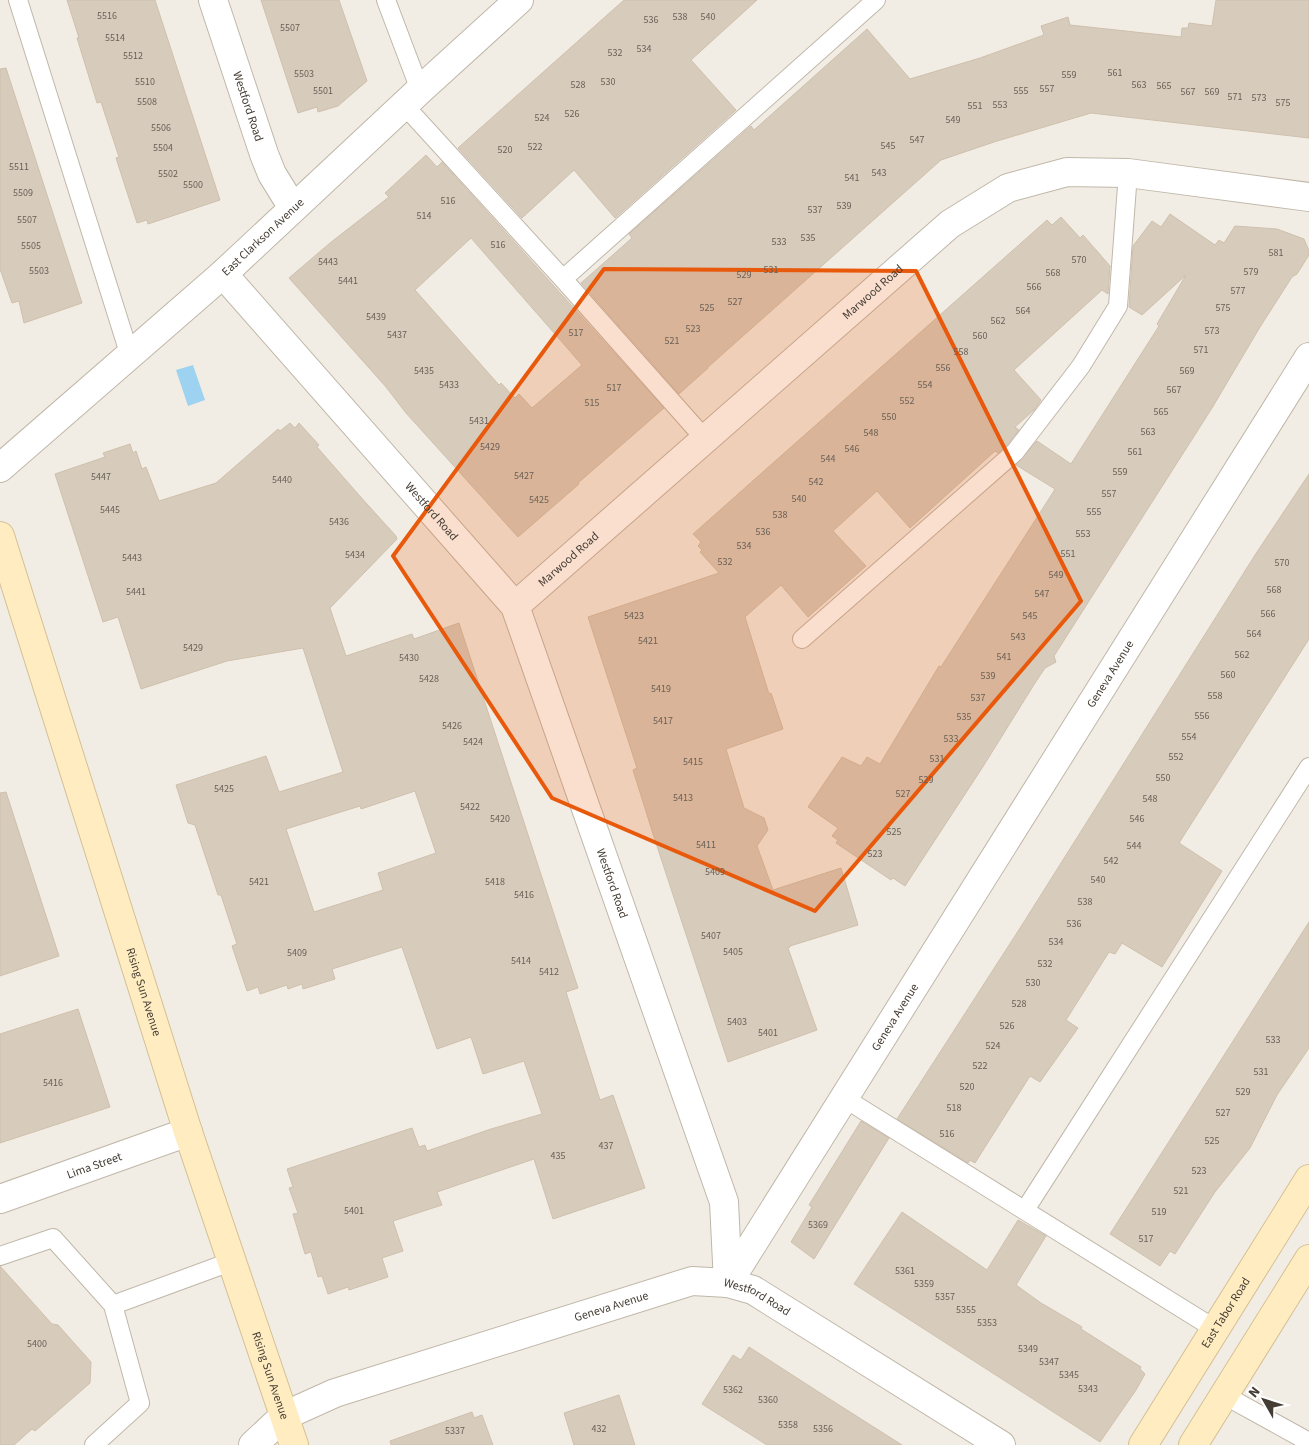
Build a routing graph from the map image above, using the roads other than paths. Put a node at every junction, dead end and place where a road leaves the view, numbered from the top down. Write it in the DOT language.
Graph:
graph roads {
  1 [pos="18,0"];
  2 [pos="213,0"];
  3 [pos="386,0"];
  4 [pos="519,0"];
  5 [pos="876,0"];
  6 [pos="412,97"];
  7 [pos="1128,173"];
  8 [pos="1309,196"];
  9 [pos="293,208"];
  10 [pos="223,274"];
  11 [pos="563,279"];
  12 [pos="130,356"];
  13 [pos="1309,357"];
  14 [pos="705,440"];
  15 [pos="0,468"];
  16 [pos="0,536"];
  17 [pos="515,606"];
  18 [pos="802,639"];
  19 [pos="1309,767"];
  20 [pos="844,1098"];
  21 [pos="188,1132"];
  22 [pos="1309,1179"];
  23 [pos="0,1199"];
  24 [pos="1301,1208"];
  25 [pos="1025,1210"];
  26 [pos="0,1256"];
  27 [pos="1309,1259"];
  28 [pos="232,1260"];
  29 [pos="728,1283"];
  30 [pos="113,1305"];
  31 [pos="1216,1329"];
  32 [pos="1224,1395"];
  33 [pos="284,1416"];
  34 [pos="1309,1442"];
  35 [pos="94,1445"];
  36 [pos="252,1445"];
  37 [pos="294,1445"];
  38 [pos="1001,1445"];
  39 [pos="1143,1445"];
  40 [pos="1193,1445"];
  1 -- 12 [label="lane"];
  2 -- 9 [label="street, Westford Road"];
  3 -- 6 [label="lane"];
  4 -- 6 [label="street, East Clarkson Avenue"];
  5 -- 11 [label="lane"];
  6 -- 9 [label="street, East Clarkson Avenue"];
  6 -- 11 [label="lane"];
  7 -- 8 [label="street, Marwood Road"];
  7 -- 14 [label="street, Marwood Road"];
  7 -- 18 [label="lane"];
  9 -- 10 [label="street, East Clarkson Avenue"];
  10 -- 12 [label="street, East Clarkson Avenue"];
  10 -- 17 [label="street, Westford Road"];
  11 -- 14 [label="lane"];
  12 -- 15 [label="street, East Clarkson Avenue"];
  13 -- 20 [label="street, Geneva Avenue"];
  14 -- 17 [label="street, Marwood Road"];
  16 -- 21 [label="main road, Rising Sun Avenue"];
  17 -- 29 [label="street, Westford Road"];
  19 -- 25 [label="lane"];
  20 -- 25 [label="lane"];
  20 -- 29 [label="street, Geneva Avenue"];
  21 -- 23 [label="street, Lima Street"];
  21 -- 28 [label="main road, Rising Sun Avenue"];
  22 -- 24 [label="main road, East Tabor Road"];
  24 -- 31 [label="main road, East Tabor Road"];
  25 -- 31 [label="lane"];
  26 -- 30 [label="lane"];
  27 -- 32 [label="main road"];
  28 -- 30 [label="lane"];
  28 -- 33 [label="main road, Rising Sun Avenue"];
  29 -- 33 [label="street, Geneva Avenue"];
  29 -- 38 [label="street, Westford Road"];
  30 -- 35 [label="lane"];
  31 -- 39 [label="main road, East Tabor Road"];
  32 -- 34 [label="lane"];
  32 -- 40 [label="main road"];
  33 -- 36 [label="street, Geneva Avenue"];
  33 -- 37 [label="main road, Rising Sun Avenue"];
}
